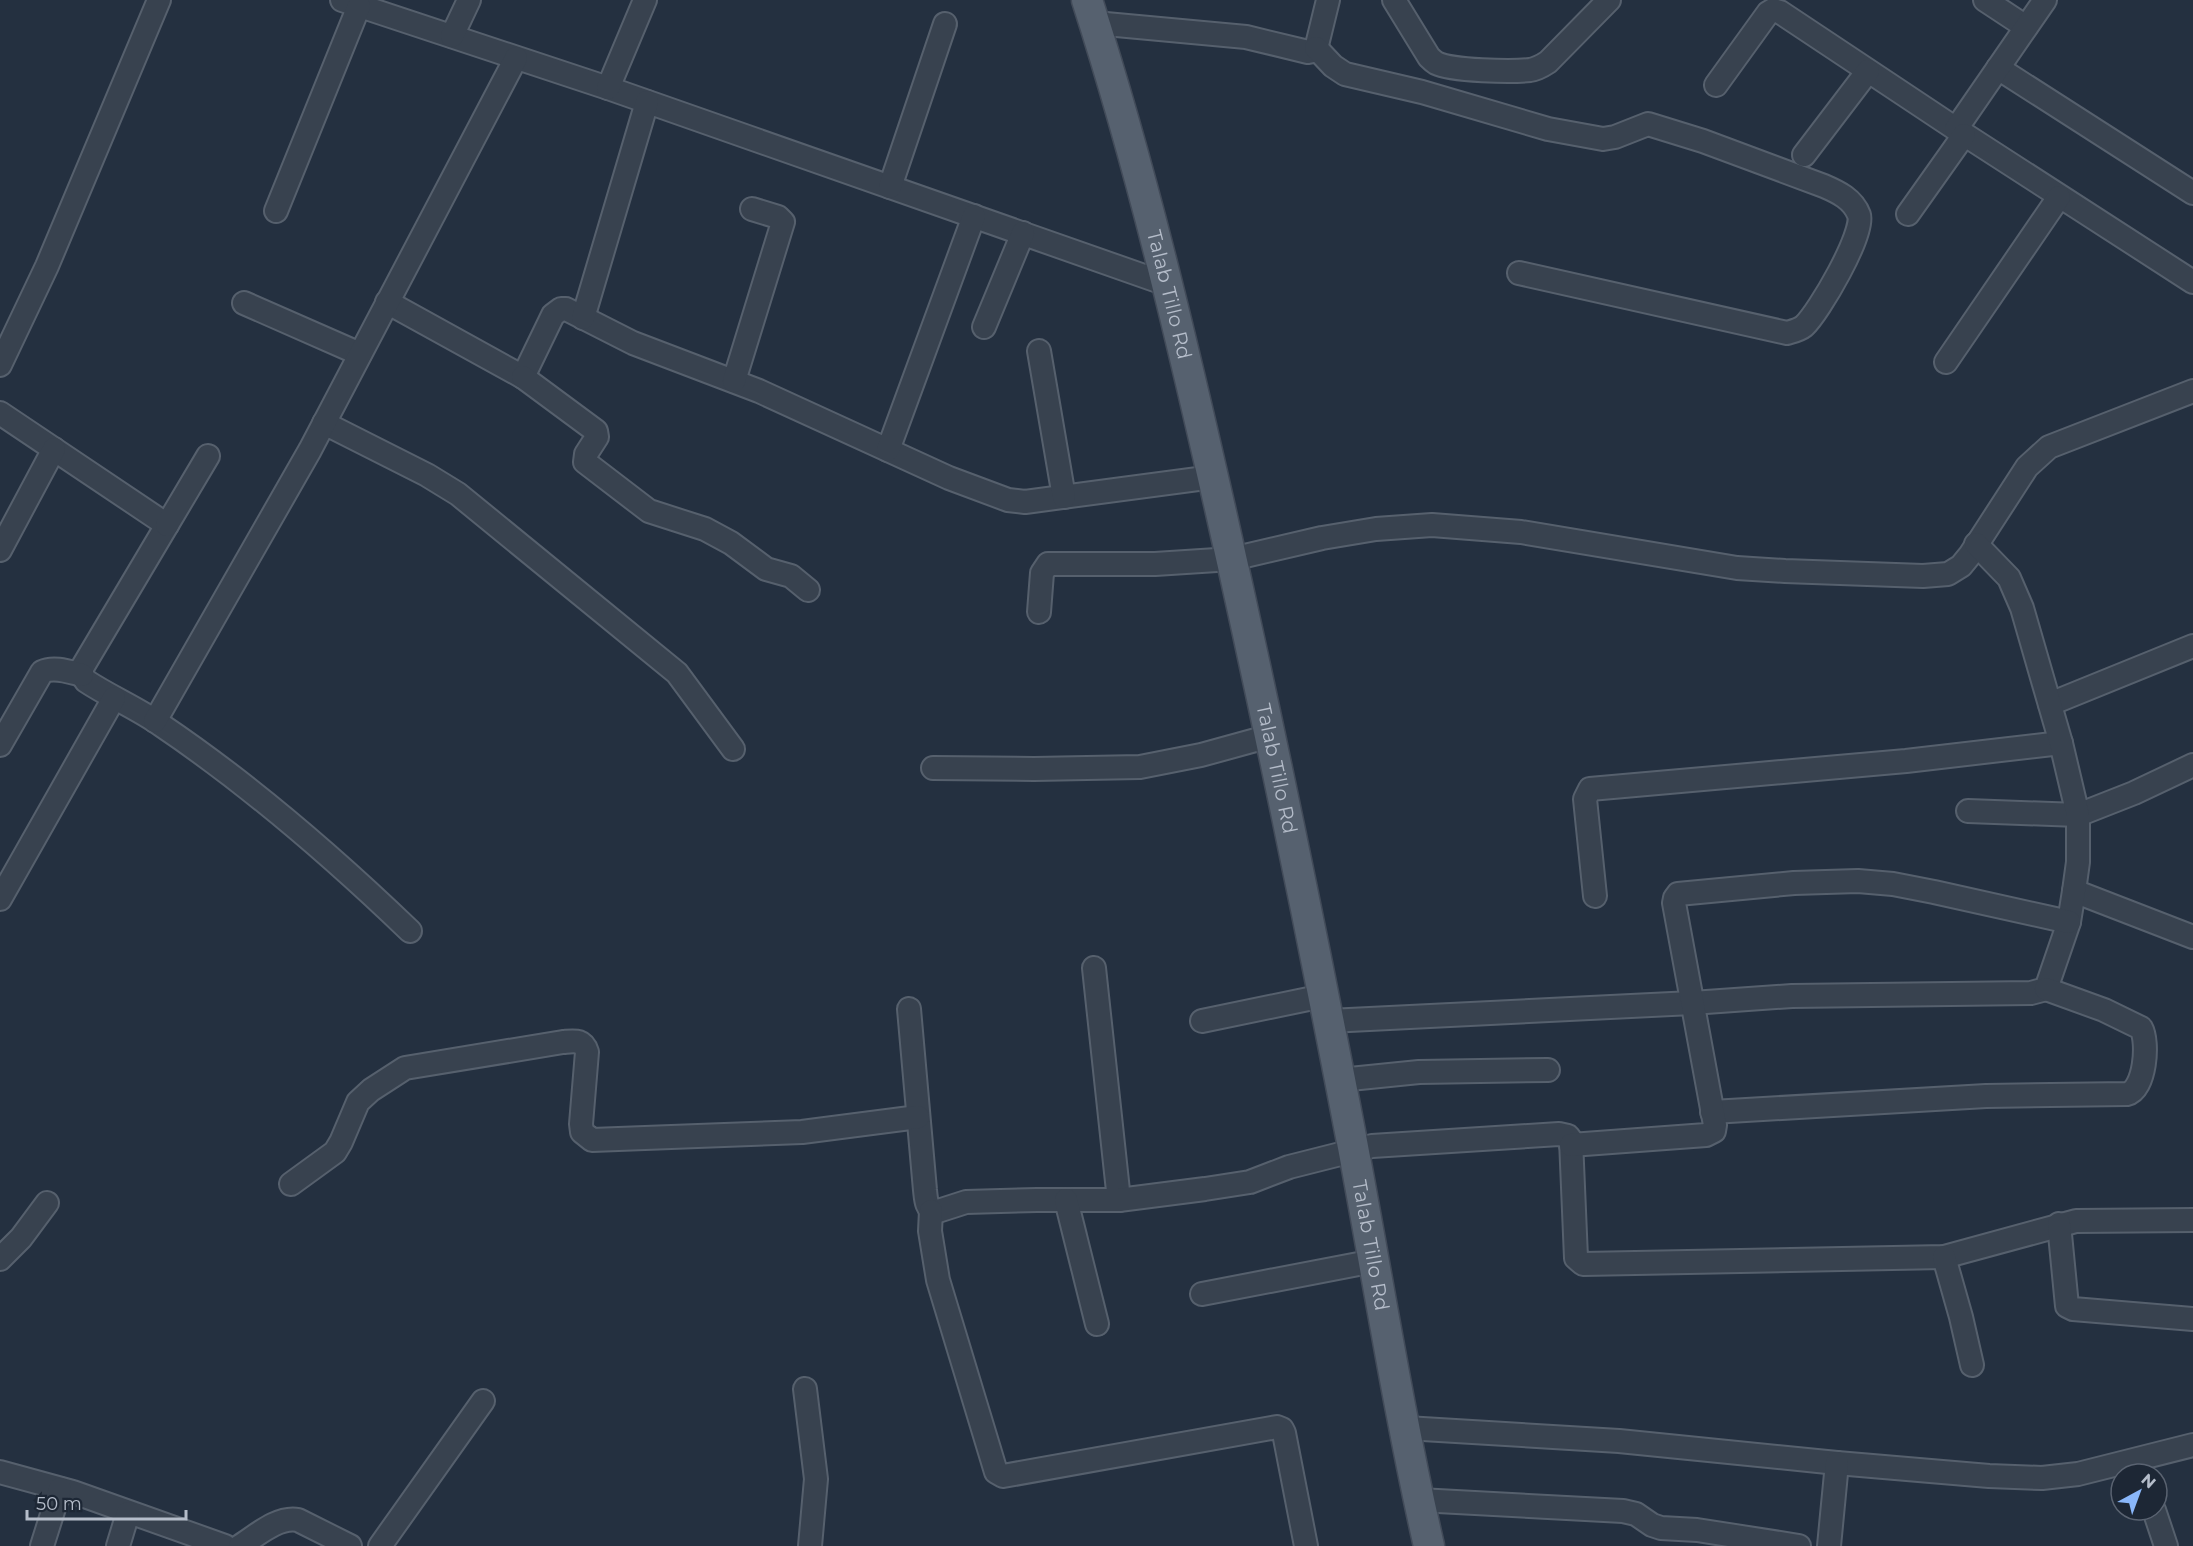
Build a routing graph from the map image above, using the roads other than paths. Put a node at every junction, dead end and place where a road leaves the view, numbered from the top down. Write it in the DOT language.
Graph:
graph roads {
  1 [pos="159,0"];
  2 [pos="469,0"];
  3 [pos="645,0"];
  4 [pos="1328,0"];
  5 [pos="1394,0"];
  6 [pos="1609,0"];
  7 [pos="1985,0"];
  8 [pos="2045,0"];
  9 [pos="351,3"];
  10 [pos="1091,11"];
  11 [pos="945,24"];
  12 [pos="2026,27"];
  13 [pos="452,36"];
  14 [pos="1316,48"];
  15 [pos="516,58"];
  16 [pos="1998,68"];
  17 [pos="1868,71"];
  18 [pos="1716,85"];
  19 [pos="608,88"];
  20 [pos="647,102"];
  21 [pos="1960,132"];
  22 [pos="1804,155"];
  23 [pos="890,187"];
  24 [pos="2193,193"];
  25 [pos="2059,197"];
  26 [pos="752,209"];
  27 [pos="276,211"];
  28 [pos="1908,214"];
  29 [pos="974,216"];
  30 [pos="1023,233"];
  31 [pos="1519,273"];
  32 [pos="2193,282"];
  33 [pos="1169,287"];
  34 [pos="387,302"];
  35 [pos="244,303"];
  36 [pos="583,318"];
  37 [pos="984,327"];
  38 [pos="8,331"];
  39 [pos="1039,351"];
  40 [pos="360,354"];
  41 [pos="1946,362"];
  42 [pos="0,365"];
  43 [pos="523,377"];
  44 [pos="734,381"];
  45 [pos="2193,391"];
  46 [pos="0,413"];
  47 [pos="324,423"];
  48 [pos="54,449"];
  49 [pos="888,450"];
  50 [pos="208,456"];
  51 [pos="1213,477"];
  52 [pos="1064,497"];
  53 [pos="167,525"];
  54 [pos="1976,544"];
  55 [pos="0,550"];
  56 [pos="1232,559"];
  57 [pos="808,590"];
  58 [pos="1039,612"];
  59 [pos="2193,646"];
  60 [pos="82,675"];
  61 [pos="114,698"];
  62 [pos="2050,704"];
  63 [pos="154,720"];
  64 [pos="1270,736"];
  65 [pos="2061,743"];
  66 [pos="0,745"];
  67 [pos="733,749"];
  68 [pos="2193,765"];
  69 [pos="933,768"];
  70 [pos="1968,812"];
  71 [pos="2078,815"];
  72 [pos="2074,891"];
  73 [pos="1595,896"];
  74 [pos="0,899"];
  75 [pos="2069,922"];
  76 [pos="410,930"];
  77 [pos="2193,937"];
  78 [pos="1094,968"];
  79 [pos="2046,989"];
  80 [pos="1692,1003"];
  81 [pos="1326,1008"];
  82 [pos="909,1009"];
  83 [pos="1203,1021"];
  84 [pos="1548,1070"];
  85 [pos="1340,1080"];
  86 [pos="1712,1112"];
  87 [pos="918,1116"];
  88 [pos="1571,1144"];
  89 [pos="1353,1150"];
  90 [pos="291,1184"];
  91 [pos="1066,1200"];
  92 [pos="1119,1200"];
  93 [pos="47,1203"];
  94 [pos="931,1211"];
  95 [pos="2193,1220"];
  96 [pos="2059,1224"];
  97 [pos="1944,1257"];
  98 [pos="0,1259"];
  99 [pos="1374,1261"];
  100 [pos="1202,1294"];
  101 [pos="2193,1319"];
  102 [pos="1097,1324"];
  103 [pos="1972,1365"];
  104 [pos="805,1389"];
  105 [pos="483,1401"];
  106 [pos="1406,1428"];
  107 [pos="2193,1445"];
  108 [pos="2150,1462"];
  109 [pos="1837,1463"];
  110 [pos="2109,1470"];
  111 [pos="0,1472"];
  112 [pos="60,1489"];
  113 [pos="1419,1500"];
  114 [pos="128,1513"];
  115 [pos="2158,1522"];
  116 [pos="42,1546"];
  117 [pos="118,1546"];
  118 [pos="225,1546"];
  119 [pos="240,1546"];
  120 [pos="350,1546"];
  121 [pos="380,1546"];
  122 [pos="810,1546"];
  123 [pos="1306,1546"];
  124 [pos="1428,1546"];
  125 [pos="1799,1546"];
  126 [pos="1829,1546"];
  127 [pos="2166,1546"];
  1 -- 38 [label="street"];
  2 -- 13 [label="street"];
  3 -- 19 [label="street"];
  4 -- 14 [label="street"];
  5 -- 6 [label="street"];
  7 -- 12 [label="street"];
  8 -- 12 [label="street"];
  9 -- 13 [label="street"];
  9 -- 27 [label="street"];
  10 -- 14 [label="street"];
  10 -- 33 [label="main road, Talab Tillo Rd"];
  11 -- 23 [label="street"];
  12 -- 16 [label="street"];
  13 -- 15 [label="street"];
  14 -- 31 [label="street"];
  15 -- 19 [label="street"];
  15 -- 34 [label="street"];
  16 -- 21 [label="street"];
  16 -- 24 [label="street"];
  17 -- 18 [label="street"];
  17 -- 21 [label="street"];
  17 -- 22 [label="street"];
  19 -- 20 [label="street"];
  20 -- 23 [label="street"];
  20 -- 36 [label="street"];
  21 -- 25 [label="street"];
  21 -- 28 [label="street"];
  23 -- 29 [label="street"];
  25 -- 32 [label="street"];
  25 -- 41 [label="street"];
  26 -- 44 [label="street"];
  29 -- 30 [label="street"];
  29 -- 49 [label="street"];
  30 -- 33 [label="street"];
  30 -- 37 [label="street"];
  33 -- 51 [label="main road, Talab Tillo Rd"];
  34 -- 40 [label="street"];
  34 -- 43 [label="street"];
  35 -- 40 [label="street"];
  36 -- 43 [label="street"];
  36 -- 44 [label="street"];
  38 -- 42 [label="street"];
  39 -- 52 [label="street"];
  40 -- 47 [label="street"];
  43 -- 57 [label="street"];
  44 -- 49 [label="street"];
  45 -- 54 [label="street"];
  46 -- 48 [label="street"];
  47 -- 63 [label="street"];
  47 -- 67 [label="street"];
  48 -- 53 [label="street"];
  48 -- 55 [label="street"];
  49 -- 52 [label="street"];
  50 -- 53 [label="street"];
  51 -- 52 [label="street"];
  51 -- 56 [label="main road, Talab Tillo Rd"];
  53 -- 60 [label="street"];
  54 -- 56 [label="street"];
  54 -- 62 [label="street"];
  56 -- 58 [label="street"];
  56 -- 64 [label="main road, Talab Tillo Rd"];
  59 -- 62 [label="street"];
  60 -- 61 [label="street"];
  60 -- 66 [label="street"];
  61 -- 63 [label="street"];
  61 -- 74 [label="street"];
  62 -- 65 [label="street"];
  63 -- 76 [label="street"];
  64 -- 69 [label="street"];
  64 -- 81 [label="main road, Talab Tillo Rd"];
  65 -- 71 [label="street"];
  65 -- 73 [label="street"];
  68 -- 71 [label="street"];
  70 -- 71 [label="street"];
  71 -- 72 [label="street"];
  72 -- 75 [label="street"];
  72 -- 77 [label="street"];
  75 -- 79 [label="street"];
  75 -- 80 [label="street"];
  78 -- 92 [label="street"];
  79 -- 80 [label="street"];
  79 -- 86 [label="street"];
  80 -- 81 [label="street"];
  80 -- 86 [label="street"];
  81 -- 83 [label="street"];
  81 -- 85 [label="main road, Talab Tillo Rd"];
  82 -- 87 [label="street"];
  84 -- 85 [label="street"];
  85 -- 89 [label="main road, Talab Tillo Rd"];
  86 -- 88 [label="street"];
  87 -- 90 [label="street"];
  87 -- 94 [label="street"];
  88 -- 89 [label="street"];
  88 -- 97 [label="street"];
  89 -- 92 [label="street"];
  89 -- 99 [label="main road, Talab Tillo Rd"];
  91 -- 92 [label="street"];
  91 -- 94 [label="street"];
  91 -- 102 [label="street"];
  93 -- 98 [label="street"];
  94 -- 123 [label="street"];
  95 -- 96 [label="street"];
  96 -- 97 [label="street"];
  96 -- 101 [label="street"];
  97 -- 103 [label="street"];
  99 -- 100 [label="street"];
  99 -- 106 [label="main road, Talab Tillo Rd"];
  104 -- 122 [label="street"];
  105 -- 121 [label="street"];
  106 -- 109 [label="street"];
  106 -- 113 [label="main road, Talab Tillo Rd"];
  107 -- 108 [label="street"];
  109 -- 110 [label="street"];
  109 -- 126 [label="street"];
  111 -- 112 [label="street"];
  112 -- 114 [label="street"];
  112 -- 116 [label="street"];
  113 -- 124 [label="main road, Talab Tillo Rd"];
  113 -- 125 [label="street"];
  114 -- 117 [label="street"];
  114 -- 118 [label="street"];
  115 -- 127 [label="street"];
  119 -- 120 [label="street"];
}
